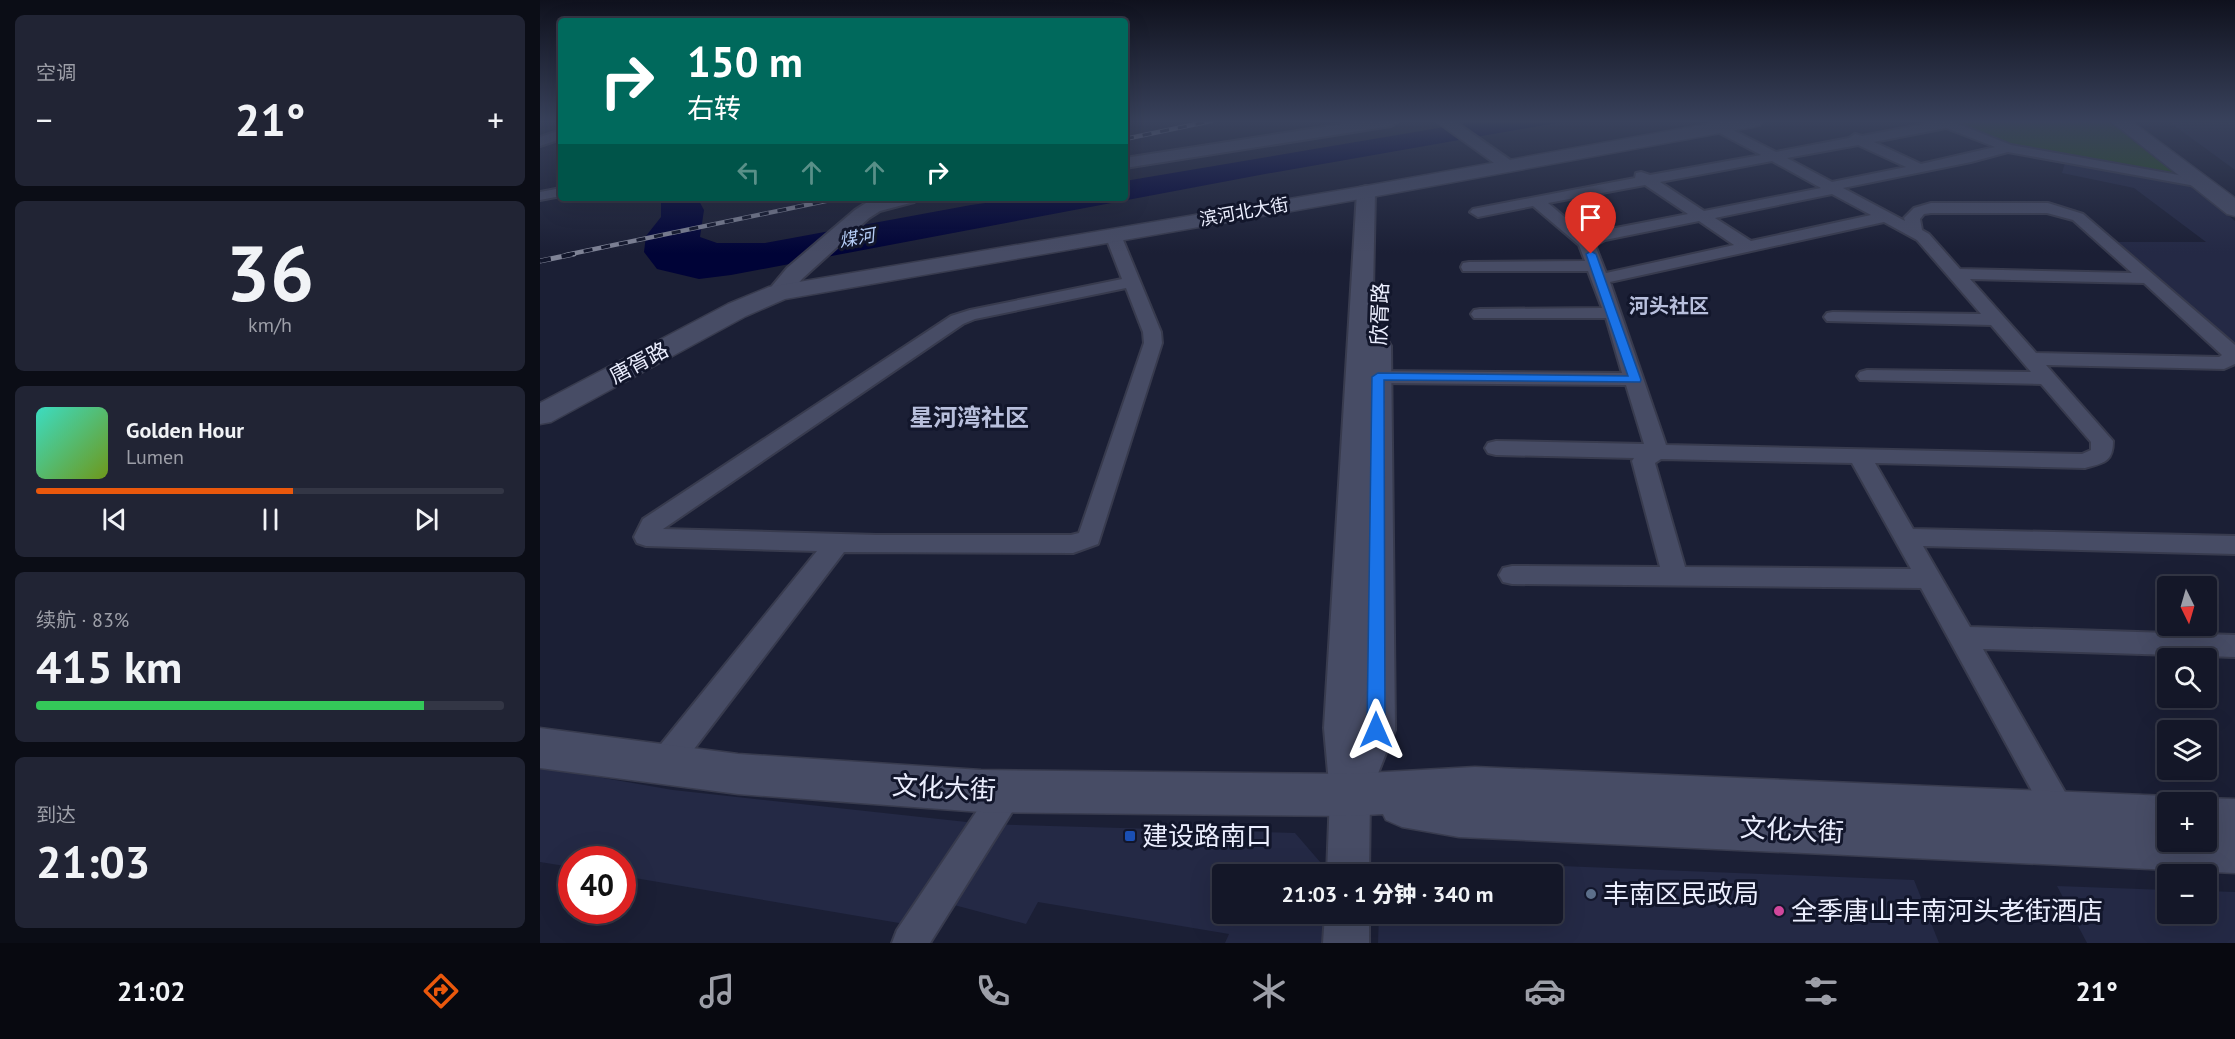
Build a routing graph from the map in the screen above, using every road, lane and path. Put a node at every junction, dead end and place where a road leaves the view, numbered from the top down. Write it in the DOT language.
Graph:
graph roads {
  1 [pos="1507,165"];
  2 [pos="1725,165"];
  3 [pos="1788,165"];
  4 [pos="1912,165"];
  5 [pos="1935,165"];
  6 [pos="2102,165"];
  7 [pos="2177,165"];
  8 [pos="2200,165"];
  9 [pos="1919,168"];
  10 [pos="1632,170"];
  11 [pos="1646,180"];
  12 [pos="2201,183"];
  13 [pos="1375,189"];
  14 [pos="1830,189"];
  15 [pos="2235,192"];
  16 [pos="558,193"];
  17 [pos="540,196"];
  18 [pos="896,201"];
  19 [pos="1536,201"];
  20 [pos="2235,209"];
  21 [pos="1478,212"];
  22 [pos="1702,216"];
  23 [pos="1885,217"];
  24 [pos="1914,231"];
  25 [pos="1113,235"];
  26 [pos="1586,243"];
  27 [pos="1748,247"];
  28 [pos="1469,267"];
  29 [pos="1598,273"];
  30 [pos="1955,274"];
  31 [pos="2149,278"];
  32 [pos="1131,282"];
  33 [pos="778,292"];
  34 [pos="737,310"];
  35 [pos="1613,313"];
  36 [pos="1480,314"];
  37 [pos="1833,317"];
  38 [pos="1996,320"];
  39 [pos="2030,359"];
  40 [pos="1868,376"];
  41 [pos="1378,377"];
  42 [pos="2047,378"];
  43 [pos="1635,380"];
  44 [pos="540,416"];
  45 [pos="1496,448"];
  46 [pos="1657,451"];
  47 [pos="1859,455"];
  48 [pos="1905,537"];
  49 [pos="837,543"];
  50 [pos="2235,545"];
  51 [pos="1512,575"];
  52 [pos="1675,576"];
  53 [pos="1929,579"];
  54 [pos="1962,638"];
  55 [pos="2235,646"];
  56 [pos="540,748"];
  57 [pos="664,764"];
  58 [pos="1008,791"];
  59 [pos="1350,795"];
  60 [pos="2061,813"];
  61 [pos="2157,817"];
  62 [pos="2217,820"];
  63 [pos="2235,821"];
  64 [pos="2235,850"];
  65 [pos="1348,864"];
  66 [pos="1347,924"];
  67 [pos="910,943"];
  68 [pos="1346,943"];
  1 -- 13 [label="main road, 滨河北大街"];
  2 -- 11 [label="street"];
  3 -- 14 [label="street"];
  4 -- 9 [label="street"];
  5 -- 9 [label="street"];
  6 -- 12 [label="street"];
  7 -- 12 [label="main road"];
  8 -- 15 [label="main road"];
  9 -- 14 [label="street"];
  10 -- 11 [label="street"];
  11 -- 19 [label="street"];
  11 -- 22 [label="street"];
  12 -- 20 [label="main road"];
  13 -- 25 [label="main road, 滨河北大街"];
  13 -- 41 [label="street, 欣胥路"];
  13 -- 59 [label="street, 欣胥路"];
  14 -- 22 [label="street"];
  14 -- 23 [label="street"];
  16 -- 17 [label="street"];
  18 -- 33 [label="street"];
  19 -- 21 [label="street"];
  19 -- 26 [label="street"];
  22 -- 26 [label="street"];
  22 -- 27 [label="street"];
  23 -- 24 [label="street"];
  23 -- 27 [label="street"];
  24 -- 30 [label="street"];
  24 -- 31 [label="street"];
  25 -- 32 [label="street"];
  25 -- 33 [label="main road, 滨河北大街"];
  26 -- 29 [label="street"];
  27 -- 29 [label="street"];
  28 -- 29 [label="street"];
  29 -- 35 [label="street"];
  30 -- 31 [label="street"];
  30 -- 38 [label="street"];
  31 -- 39 [label="street"];
  32 -- 49 [label="street"];
  32 -- 49 [label="street"];
  33 -- 34 [label="main road, 滨河北大街"];
  34 -- 44 [label="main road, 唐胥路"];
  35 -- 36 [label="street"];
  35 -- 43 [label="street"];
  37 -- 38 [label="street"];
  38 -- 39 [label="street"];
  39 -- 42 [label="street"];
  40 -- 42 [label="street"];
  41 -- 43 [label="street"];
  41 -- 59 [label="street, 欣胥路"];
  42 -- 47 [label="street"];
  43 -- 46 [label="street"];
  45 -- 46 [label="street"];
  46 -- 47 [label="street"];
  46 -- 52 [label="street"];
  47 -- 48 [label="street"];
  48 -- 50 [label="street"];
  48 -- 53 [label="street"];
  49 -- 57 [label="street"];
  51 -- 52 [label="street"];
  52 -- 53 [label="street"];
  53 -- 54 [label="street"];
  54 -- 55 [label="street"];
  54 -- 60 [label="street"];
  56 -- 57 [label="main road, 文化大街"];
  57 -- 58 [label="main road, 文化大街"];
  58 -- 59 [label="main road, 文化大街"];
  58 -- 67 [label="street"];
  59 -- 60 [label="main road, 文化大街"];
  59 -- 64 [label="main road, 文化大街"];
  59 -- 65 [label="street, 欣胥路"];
  60 -- 61 [label="main road, 文化大街"];
  62 -- 63 [label="main road"];
  66 -- 68 [label="street"];
}
